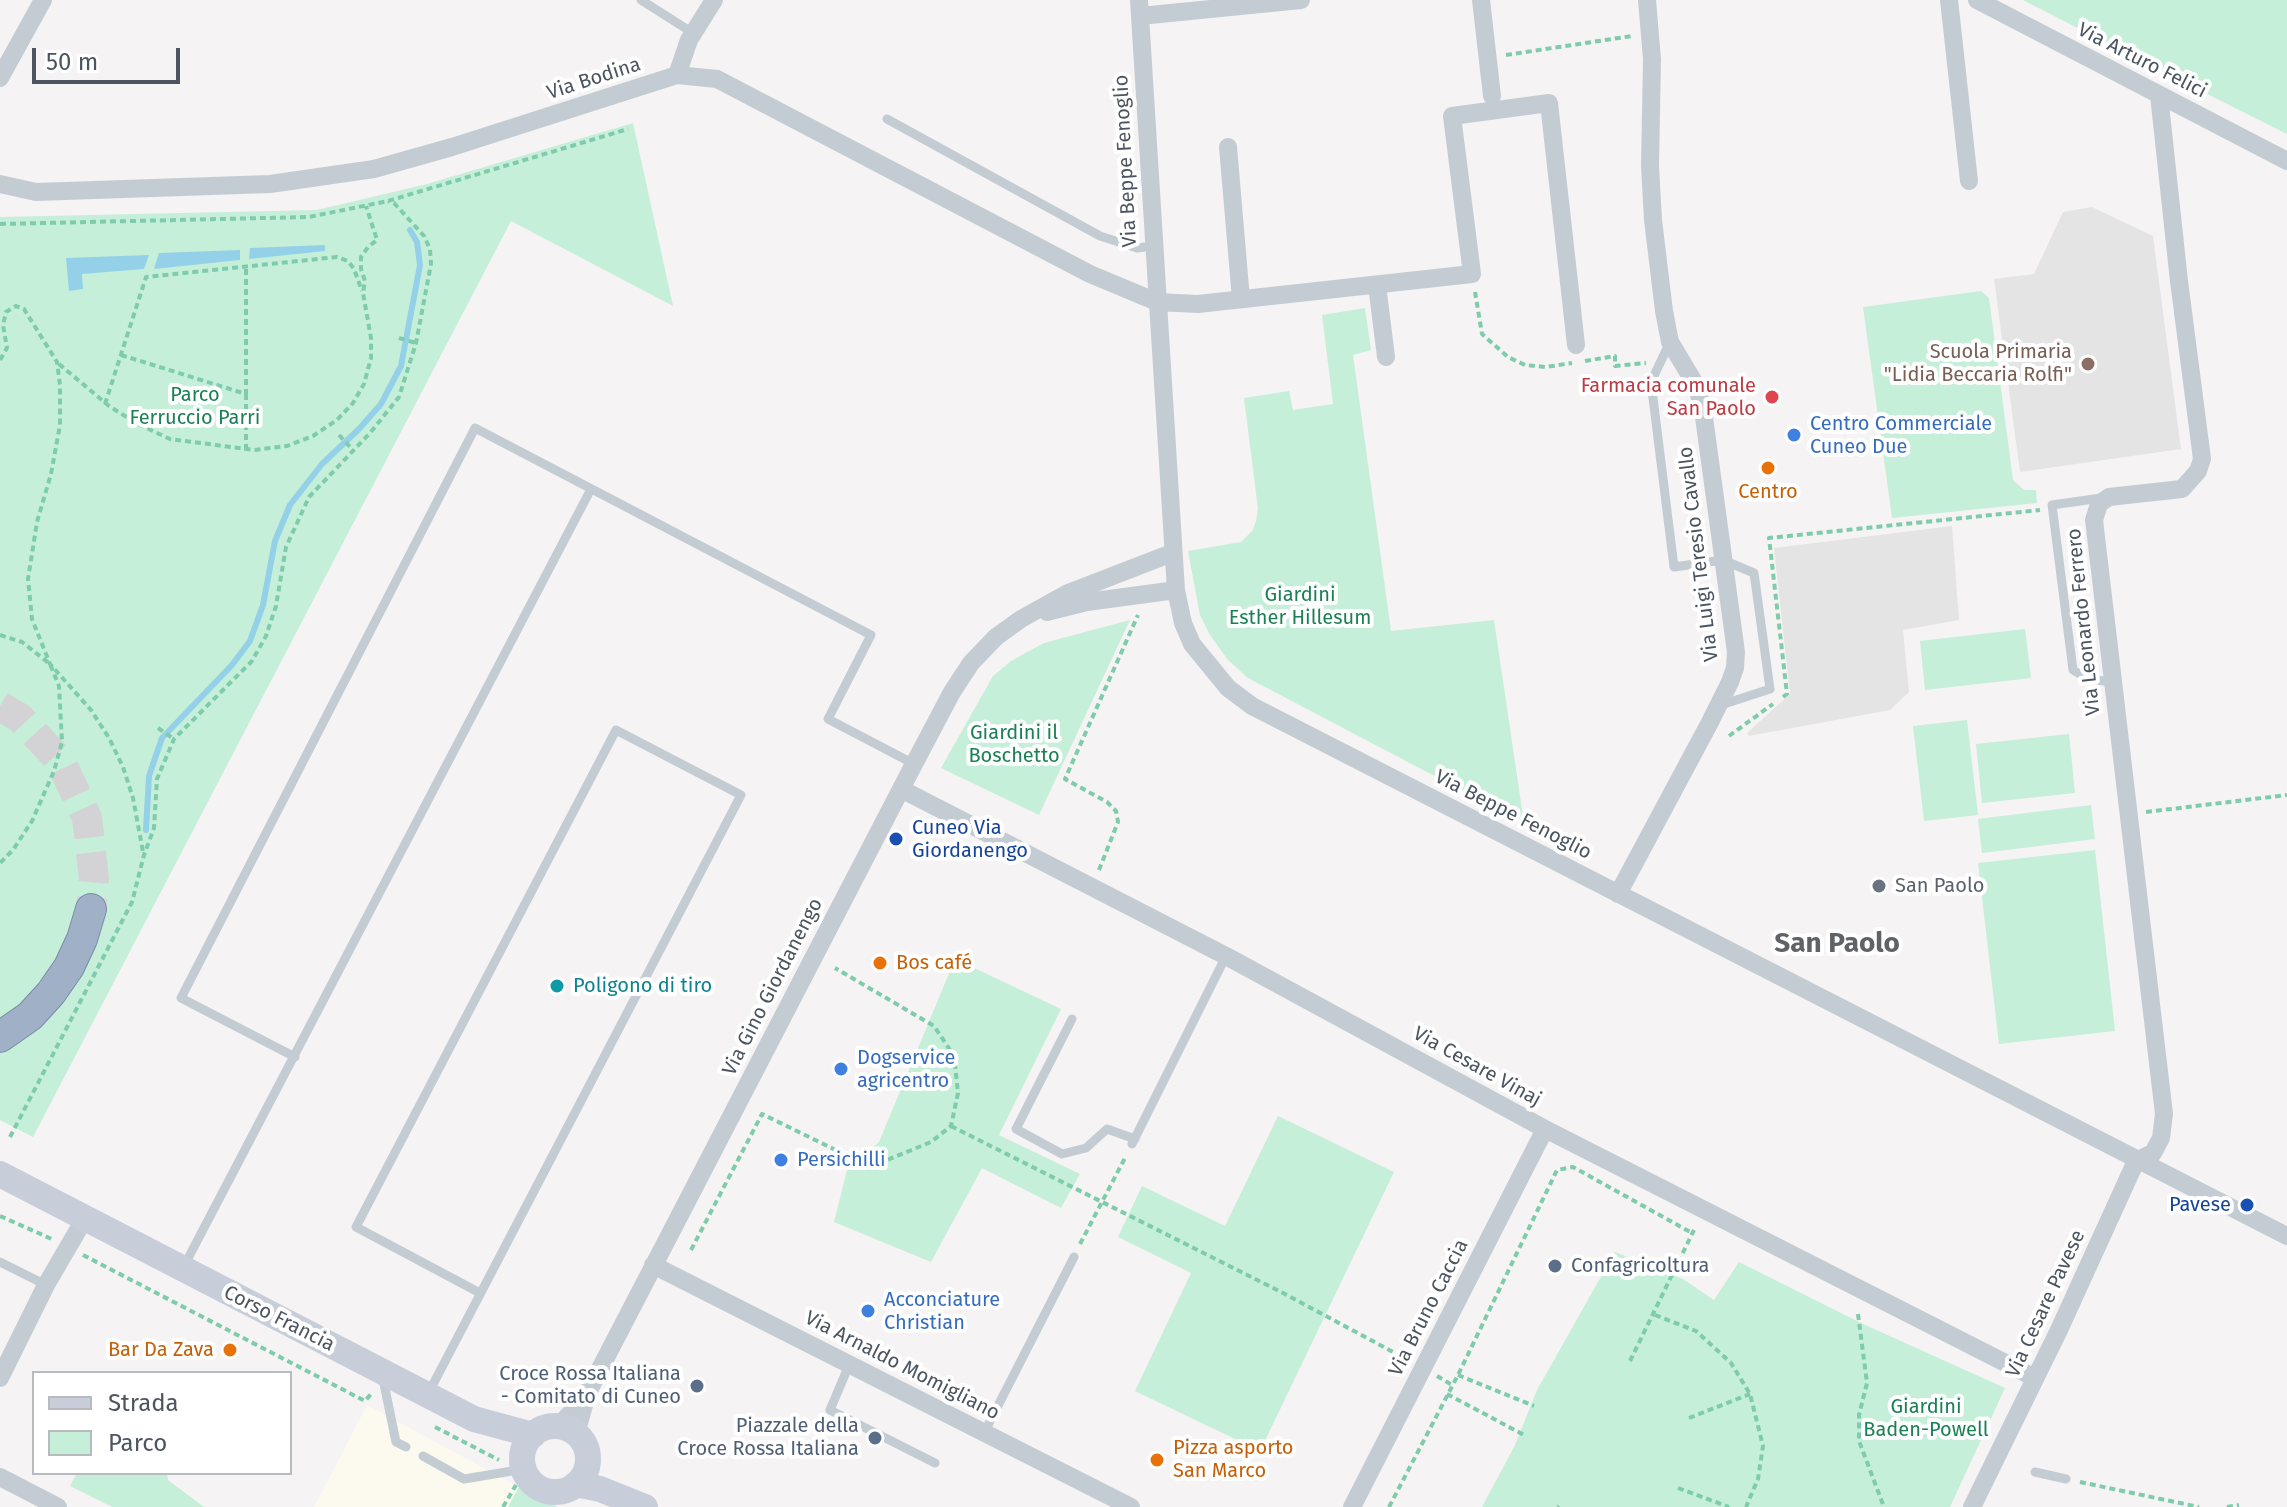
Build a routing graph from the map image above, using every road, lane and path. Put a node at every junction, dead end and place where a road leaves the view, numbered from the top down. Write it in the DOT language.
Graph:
graph roads {
  1 [pos="43,0"];
  2 [pos="641,0"];
  3 [pos="714,0"];
  4 [pos="1301,0"];
  5 [pos="1481,0"];
  6 [pos="1647,0"];
  7 [pos="1949,0"];
  8 [pos="1977,0"];
  9 [pos="1139,8"];
  10 [pos="693,33"];
  11 [pos="1650,34"];
  12 [pos="1488,57"];
  13 [pos="677,75"];
  14 [pos="0,78"];
  15 [pos="2159,95"];
  16 [pos="1492,96"];
  17 [pos="887,119"];
  18 [pos="628,129"];
  19 [pos="1228,147"];
  20 [pos="2287,161"];
  21 [pos="1969,181"];
  22 [pos="0,184"];
  23 [pos="388,201"];
  24 [pos="365,206"];
  25 [pos="0,224"];
  26 [pos="1153,246"];
  27 [pos="246,266"];
  28 [pos="1472,274"];
  29 [pos="1377,285"];
  30 [pos="363,293"];
  31 [pos="1241,299"];
  32 [pos="1157,302"];
  33 [pos="2,322"];
  34 [pos="399,338"];
  35 [pos="1670,342"];
  36 [pos="416,343"];
  37 [pos="1576,345"];
  38 [pos="121,355"];
  39 [pos="1386,357"];
  40 [pos="0,360"];
  41 [pos="57,362"];
  42 [pos="1660,362"];
  43 [pos="246,394"];
  44 [pos="105,404"];
  45 [pos="339,435"];
  46 [pos="352,449"];
  47 [pos="246,450"];
  48 [pos="591,489"];
  49 [pos="2109,497"];
  50 [pos="2043,510"];
  51 [pos="1172,553"];
  52 [pos="1723,560"];
  53 [pos="1176,590"];
  54 [pos="1147,594"];
  55 [pos="1021,619"];
  56 [pos="0,635"];
  57 [pos="50,664"];
  58 [pos="2112,682"];
  59 [pos="1718,706"];
  60 [pos="158,728"];
  61 [pos="1729,736"];
  62 [pos="174,739"];
  63 [pos="914,764"];
  64 [pos="901,789"];
  65 [pos="2287,795"];
  66 [pos="2128,814"];
  67 [pos="144,855"];
  68 [pos="0,863"];
  69 [pos="1092,887"];
  70 [pos="1618,894"];
  71 [pos="91,909"];
  72 [pos="1226,956"];
  73 [pos="835,968"];
  74 [pos="1072,1019"];
  75 [pos="0,1037"];
  76 [pos="295,1057"];
  77 [pos="951,1126"];
  78 [pos="1545,1129"];
  79 [pos="10,1137"];
  80 [pos="1134,1141"];
  81 [pos="2136,1161"];
  82 [pos="0,1174"];
  83 [pos="1102,1202"];
  84 [pos="1703,1209"];
  85 [pos="0,1216"];
  86 [pos="85,1218"];
  87 [pos="1692,1233"];
  88 [pos="2287,1236"];
  89 [pos="69,1248"];
  90 [pos="691,1250"];
  91 [pos="1074,1257"];
  92 [pos="0,1262"];
  93 [pos="653,1265"];
  94 [pos="183,1269"];
  95 [pos="46,1285"];
  96 [pos="480,1293"];
  97 [pos="1858,1314"];
  98 [pos="1655,1315"];
  99 [pos="1630,1361"];
  100 [pos="849,1365"];
  101 [pos="1423,1368"];
  102 [pos="382,1372"];
  103 [pos="1458,1375"];
  104 [pos="0,1378"];
  105 [pos="2035,1378"];
  106 [pos="1452,1385"];
  107 [pos="1447,1394"];
  108 [pos="1750,1394"];
  109 [pos="427,1395"];
  110 [pos="388,1402"];
  111 [pos="1534,1406"];
  112 [pos="1689,1418"];
  113 [pos="474,1419"];
  114 [pos="426,1422"];
  115 [pos="567,1430"];
  116 [pos="984,1433"];
  117 [pos="533,1435"];
  118 [pos="1526,1436"];
  119 [pos="406,1447"];
  120 [pos="423,1456"];
  121 [pos="935,1463"];
  122 [pos="518,1470"];
  123 [pos="2035,1472"];
  124 [pos="0,1477"];
  125 [pos="2066,1479"];
  126 [pos="577,1482"];
  127 [pos="1678,1488"];
  128 [pos="2239,1505"];
  129 [pos="643,1506"];
  130 [pos="58,1507"];
  131 [pos="503,1507"];
  132 [pos="1131,1507"];
  133 [pos="1352,1507"];
  134 [pos="1389,1507"];
  135 [pos="1729,1507"];
  136 [pos="1746,1507"];
  137 [pos="1884,1507"];
  138 [pos="1972,1507"];
  139 [pos="2199,1507"];
  140 [pos="2227,1507"];
  1 -- 14 [label="street"];
  2 -- 10 [label="lane"];
  3 -- 10 [label="street"];
  4 -- 9 [label="street, Via Beppe Fenoglio"];
  5 -- 12 [label="street"];
  6 -- 11 [label="street, Via Luigi Teresio Cavallo"];
  7 -- 21 [label="street"];
  8 -- 15 [label="street, Via Arturo Felici"];
  9 -- 26 [label="street, Via Beppe Fenoglio"];
  10 -- 13 [label="street"];
  11 -- 12 [label="path"];
  11 -- 35 [label="street, Via Luigi Teresio Cavallo"];
  12 -- 16 [label="street"];
  13 -- 22 [label="street, Via Bodina"];
  13 -- 32 [label="street, Via Bodina"];
  15 -- 20 [label="street, Via Arturo Felici"];
  15 -- 49 [label="street"];
  17 -- 26 [label="lane"];
  18 -- 23 [label="path"];
  19 -- 31 [label="street"];
  23 -- 24 [label="path"];
  23 -- 36 [label="path"];
  24 -- 25 [label="path"];
  24 -- 30 [label="path"];
  26 -- 32 [label="street, Via Beppe Fenoglio"];
  27 -- 30 [label="path"];
  27 -- 38 [label="path"];
  27 -- 43 [label="path"];
  28 -- 29 [label="street"];
  28 -- 37 [label="street"];
  28 -- 42 [label="path"];
  29 -- 31 [label="street"];
  29 -- 39 [label="street"];
  30 -- 47 [label="path"];
  31 -- 32 [label="street"];
  32 -- 51 [label="street, Via Beppe Fenoglio"];
  33 -- 40 [label="path"];
  33 -- 41 [label="path"];
  34 -- 36 [label="path"];
  35 -- 42 [label="lane"];
  35 -- 52 [label="street, Via Luigi Teresio Cavallo"];
  36 -- 46 [label="path"];
  38 -- 43 [label="path"];
  38 -- 44 [label="path"];
  41 -- 44 [label="path"];
  41 -- 57 [label="path"];
  42 -- 52 [label="lane"];
  43 -- 47 [label="path"];
  44 -- 47 [label="path"];
  45 -- 46 [label="path"];
  46 -- 62 [label="path"];
  48 -- 63 [label="lane"];
  48 -- 76 [label="lane"];
  48 -- 76 [label="lane"];
  49 -- 58 [label="street, Via Leonardo Ferrero"];
  49 -- 58 [label="lane"];
  50 -- 61 [label="path"];
  51 -- 53 [label="street, Via Beppe Fenoglio"];
  51 -- 55 [label="street, Via Gino Giordanengo"];
  52 -- 59 [label="street, Via Luigi Teresio Cavallo"];
  52 -- 59 [label="lane"];
  53 -- 54 [label="street, Via Gino Giordanengo"];
  53 -- 70 [label="street, Via Beppe Fenoglio"];
  54 -- 55 [label="street, Via Gino Giordanengo"];
  54 -- 69 [label="path"];
  55 -- 63 [label="street, Via Gino Giordanengo"];
  56 -- 57 [label="path"];
  57 -- 67 [label="path"];
  57 -- 68 [label="path"];
  58 -- 66 [label="street, Via Leonardo Ferrero"];
  59 -- 70 [label="street, Via Luigi Teresio Cavallo"];
  60 -- 62 [label="path"];
  62 -- 67 [label="path"];
  63 -- 64 [label="street, Via Gino Giordanengo"];
  64 -- 69 [label="street, Via Cesare Vinaj"];
  64 -- 93 [label="street, Via Gino Giordanengo"];
  65 -- 66 [label="path"];
  66 -- 81 [label="street, Via Leonardo Ferrero"];
  67 -- 79 [label="path"];
  69 -- 72 [label="street, Via Cesare Vinaj"];
  70 -- 81 [label="street, Via Beppe Fenoglio"];
  71 -- 75 [label="highway"];
  72 -- 78 [label="street, Via Cesare Vinaj"];
  72 -- 80 [label="lane"];
  73 -- 77 [label="path"];
  74 -- 80 [label="lane"];
  76 -- 94 [label="lane"];
  77 -- 83 [label="path"];
  77 -- 90 [label="path"];
  78 -- 84 [label="street, Via Cesare Vinaj"];
  78 -- 101 [label="street, Via Bruno Caccia"];
  80 -- 83 [label="path"];
  81 -- 88 [label="street, Via Beppe Fenoglio"];
  81 -- 105 [label="street, Via Cesare Pavese"];
  82 -- 86 [label="main road, Corso Francia"];
  83 -- 91 [label="path"];
  83 -- 101 [label="path"];
  84 -- 87 [label="path"];
  84 -- 105 [label="street, Via Cesare Vinaj"];
  85 -- 89 [label="path"];
  86 -- 89 [label="street"];
  86 -- 94 [label="main road, Corso Francia"];
  87 -- 98 [label="path"];
  87 -- 103 [label="path"];
  89 -- 95 [label="street"];
  89 -- 110 [label="path"];
  91 -- 116 [label="lane"];
  92 -- 95 [label="lane"];
  93 -- 100 [label="street, Via Arnaldo Momigliano"];
  93 -- 115 [label="street, Via Gino Giordanengo"];
  94 -- 102 [label="main road, Corso Francia"];
  95 -- 104 [label="street"];
  96 -- 96 [label="lane"];
  96 -- 109 [label="lane"];
  97 -- 137 [label="path"];
  98 -- 99 [label="path"];
  98 -- 108 [label="path"];
  100 -- 116 [label="street, Via Arnaldo Momigliano"];
  100 -- 121 [label="lane"];
  101 -- 106 [label="path"];
  101 -- 133 [label="street, Via Bruno Caccia"];
  102 -- 109 [label="main road, Corso Francia"];
  102 -- 110 [label="lane"];
  103 -- 106 [label="path"];
  103 -- 111 [label="path"];
  105 -- 138 [label="street, Via Cesare Pavese"];
  106 -- 107 [label="path"];
  107 -- 118 [label="path"];
  107 -- 134 [label="path"];
  108 -- 112 [label="path"];
  108 -- 136 [label="path"];
  109 -- 113 [label="main road, Corso Francia"];
  110 -- 119 [label="lane"];
  113 -- 117 [label="main road, Corso Francia"];
  113 -- 122 [label="main road, Corso Francia"];
  114 -- 122 [label="path"];
  115 -- 117 [label="main road"];
  115 -- 126 [label="main road"];
  116 -- 132 [label="street, Via Arnaldo Momigliano"];
  117 -- 122 [label="main road"];
  120 -- 122 [label="lane"];
  122 -- 126 [label="main road, Corso Francia"];
  122 -- 126 [label="path"];
  122 -- 131 [label="path"];
  123 -- 125 [label="lane"];
  124 -- 130 [label="street"];
  125 -- 139 [label="path"];
  126 -- 129 [label="main road"];
  127 -- 135 [label="path"];
  128 -- 140 [label="path"];
}
